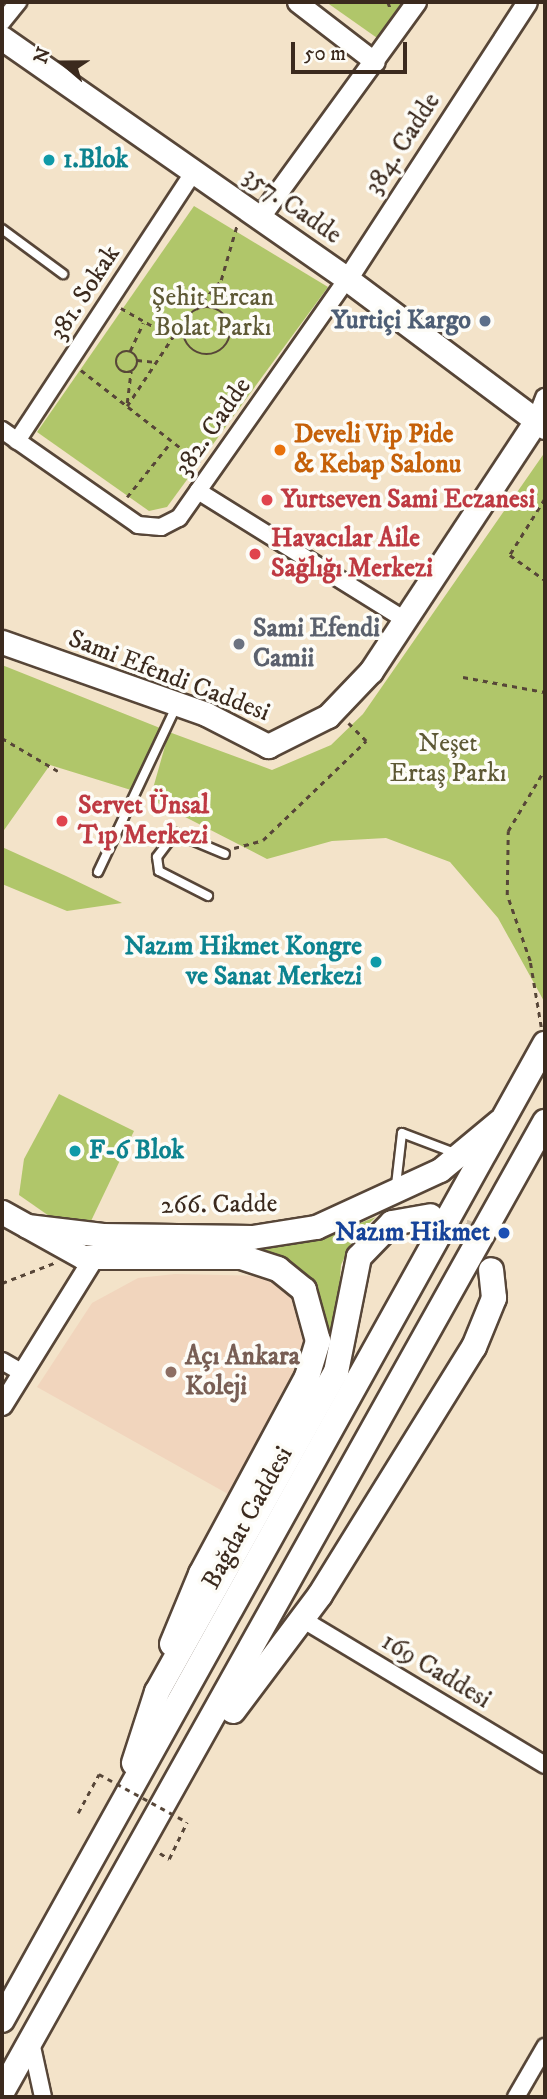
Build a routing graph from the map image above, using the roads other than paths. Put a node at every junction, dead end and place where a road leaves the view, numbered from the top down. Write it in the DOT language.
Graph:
graph roads {
  1 [pos="18,2"];
  2 [pos="297,2"];
  3 [pos="416,2"];
  4 [pos="527,2"];
  5 [pos="2,22"];
  6 [pos="2,38"];
  7 [pos="375,62"];
  8 [pos="194,172"];
  9 [pos="250,211"];
  10 [pos="2,229"];
  11 [pos="63,274"];
  12 [pos="347,279"];
  13 [pos="545,398"];
  14 [pos="540,424"];
  15 [pos="2,430"];
  16 [pos="17,440"];
  17 [pos="198,491"];
  18 [pos="405,621"];
  19 [pos="2,642"];
  20 [pos="177,704"];
  21 [pos="225,854"];
  22 [pos="98,872"];
  23 [pos="208,896"];
  24 [pos="544,1046"];
  25 [pos="506,1114"];
  26 [pos="545,1122"];
  27 [pos="462,1156"];
  28 [pos="394,1195"];
  29 [pos="2,1212"];
  30 [pos="430,1216"];
  31 [pos="84,1245"];
  32 [pos="240,1257"];
  33 [pos="491,1270"];
  34 [pos="2,1361"];
  35 [pos="21,1372"];
  36 [pos="2,1405"];
  37 [pos="302,1619"];
  38 [pos="157,1692"];
  39 [pos="545,1765"];
  40 [pos="129,1793"];
  41 [pos="172,1797"];
  42 [pos="2,2020"];
  43 [pos="30,2042"];
  44 [pos="545,2047"];
  45 [pos="4,2090"];
  46 [pos="43,2097"];
  47 [pos="516,2097"];
  1 -- 5 [label="street"];
  2 -- 7 [label="street"];
  3 -- 7 [label="street"];
  4 -- 12 [label="street, 384. Cadde"];
  6 -- 8 [label="main road, 357. Cadde"];
  7 -- 9 [label="street"];
  8 -- 9 [label="main road, 357. Cadde"];
  8 -- 16 [label="street, 381. Sokak"];
  9 -- 12 [label="main road, 357. Cadde"];
  10 -- 11 [label="lane"];
  12 -- 14 [label="main road, 357. Cadde"];
  12 -- 17 [label="street, 382. Cadde"];
  13 -- 14 [label="street"];
  14 -- 18 [label="main road, Sami Efendi Caddesi"];
  15 -- 16 [label="street"];
  16 -- 17 [label="street, 382. Cadde"];
  17 -- 18 [label="street"];
  18 -- 20 [label="main road, Sami Efendi Caddesi"];
  19 -- 20 [label="main road, Sami Efendi Caddesi"];
  20 -- 22 [label="lane"];
  21 -- 23 [label="lane"];
  24 -- 25 [label="main road, Bağdat Caddesi"];
  25 -- 27 [label="main road, 266. Cadde"];
  25 -- 40 [label="main road, Bağdat Caddesi"];
  26 -- 41 [label="main road"];
  27 -- 28 [label="main road, 266. Cadde"];
  27 -- 28 [label="lane"];
  28 -- 31 [label="main road, 266. Cadde"];
  29 -- 31 [label="main road"];
  30 -- 38 [label="main road"];
  31 -- 32 [label="main road, 266. Cadde"];
  31 -- 35 [label="street"];
  32 -- 38 [label="main road"];
  33 -- 37 [label="main road"];
  34 -- 35 [label="street"];
  35 -- 36 [label="street"];
  37 -- 39 [label="street, 169 Caddesi"];
  37 -- 41 [label="main road"];
  38 -- 40 [label="main road"];
  40 -- 42 [label="main road, Bağdat Caddesi"];
  41 -- 43 [label="main road"];
  43 -- 45 [label="main road"];
  43 -- 46 [label="street"];
  44 -- 47 [label="street"];
}
